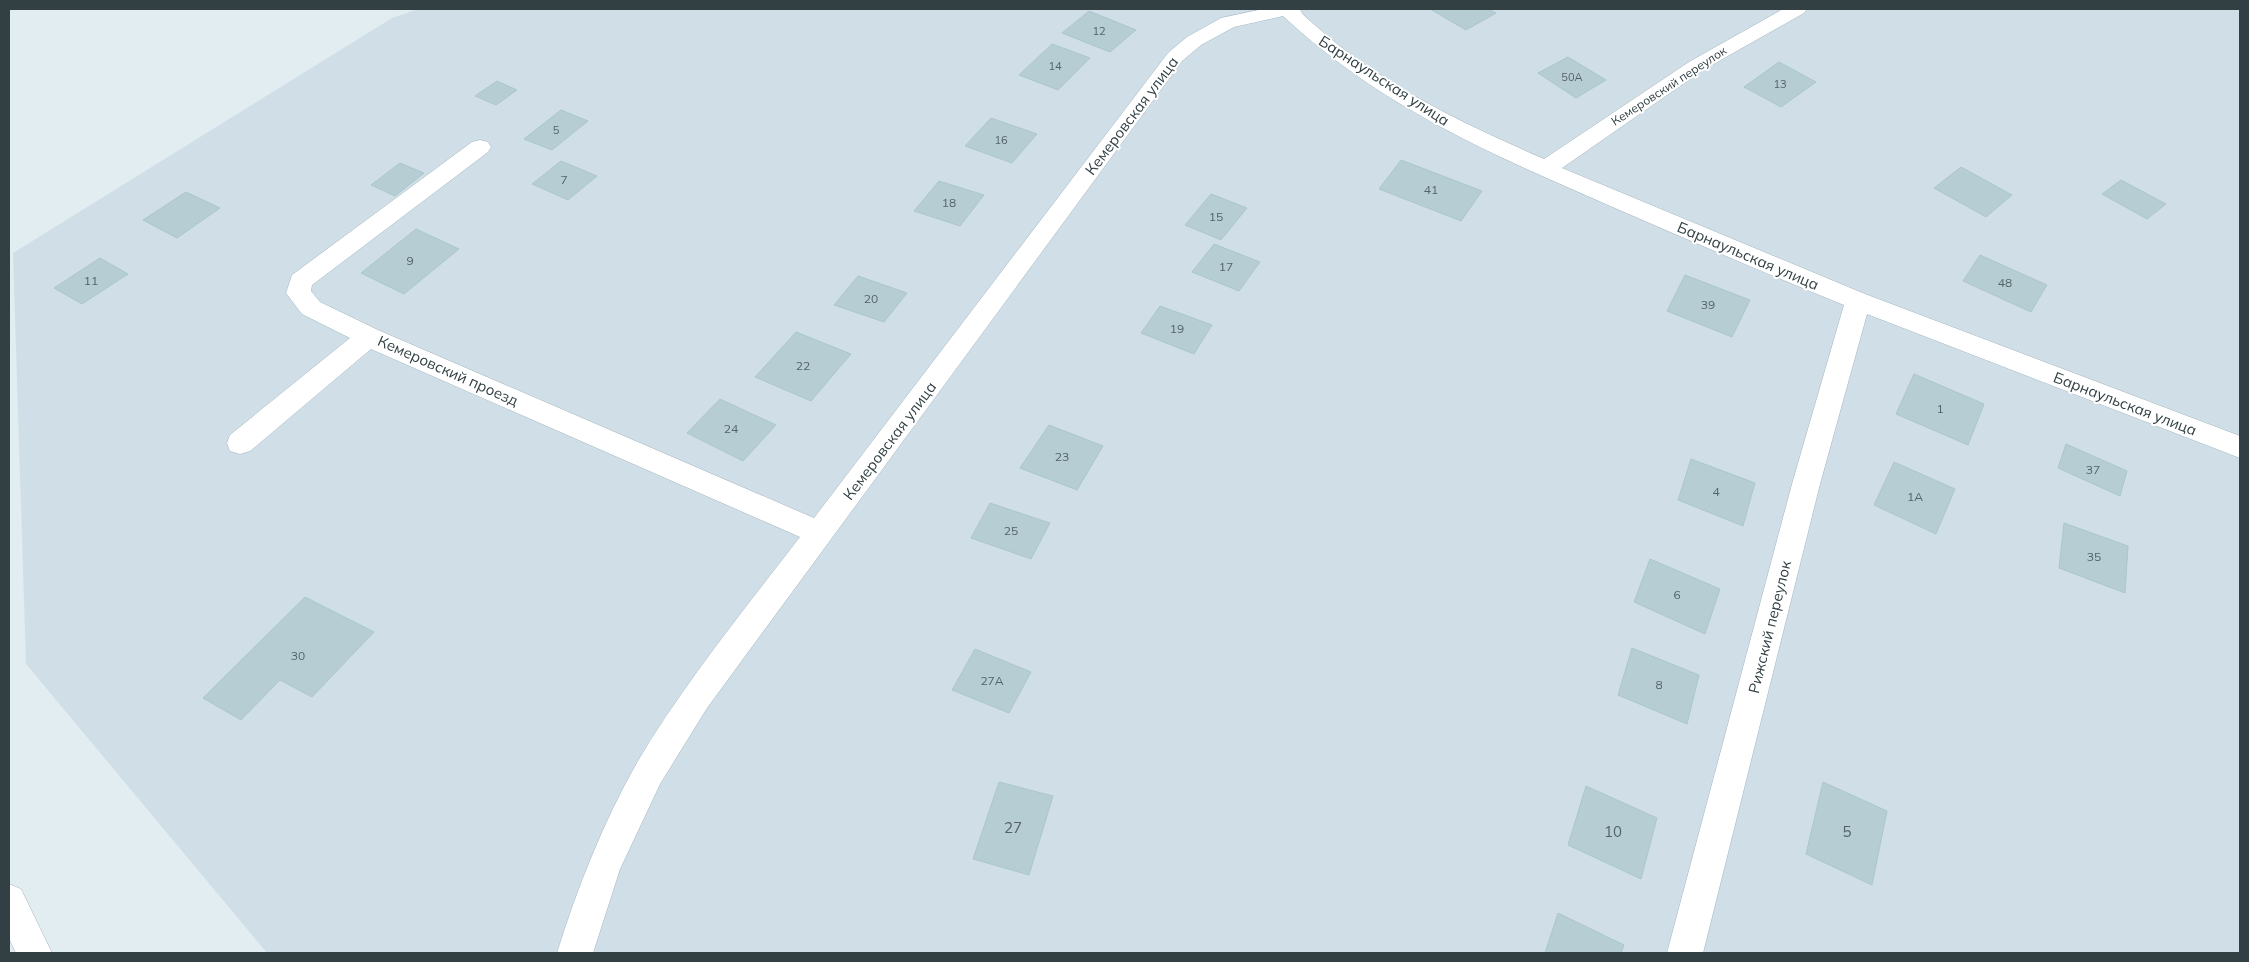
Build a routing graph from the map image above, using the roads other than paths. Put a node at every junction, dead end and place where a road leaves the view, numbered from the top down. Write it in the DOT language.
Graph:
graph roads {
  1 [pos="1287,9"];
  2 [pos="1797,9"];
  3 [pos="480,147"];
  4 [pos="1545,168"];
  5 [pos="1858,301"];
  6 [pos="370,337"];
  7 [pos="240,443"];
  8 [pos="2240,447"];
  9 [pos="821,533"];
  10 [pos="9,901"];
  11 [pos="34,953"];
  12 [pos="575,953"];
  13 [pos="1685,953"];
  1 -- 4 [label="street, Барнаульская улица"];
  1 -- 9 [label="street, Кемеровская улица"];
  2 -- 4 [label="street, Кемеровский переулок"];
  3 -- 6 [label="street, Кемеровский проезд"];
  4 -- 5 [label="street, Барнаульская улица"];
  5 -- 8 [label="street, Барнаульская улица"];
  5 -- 13 [label="street, Рижский переулок"];
  6 -- 7 [label="street"];
  6 -- 9 [label="street, Кемеровский проезд"];
  9 -- 12 [label="street, Кемеровская улица"];
  10 -- 11 [label="street"];
}
